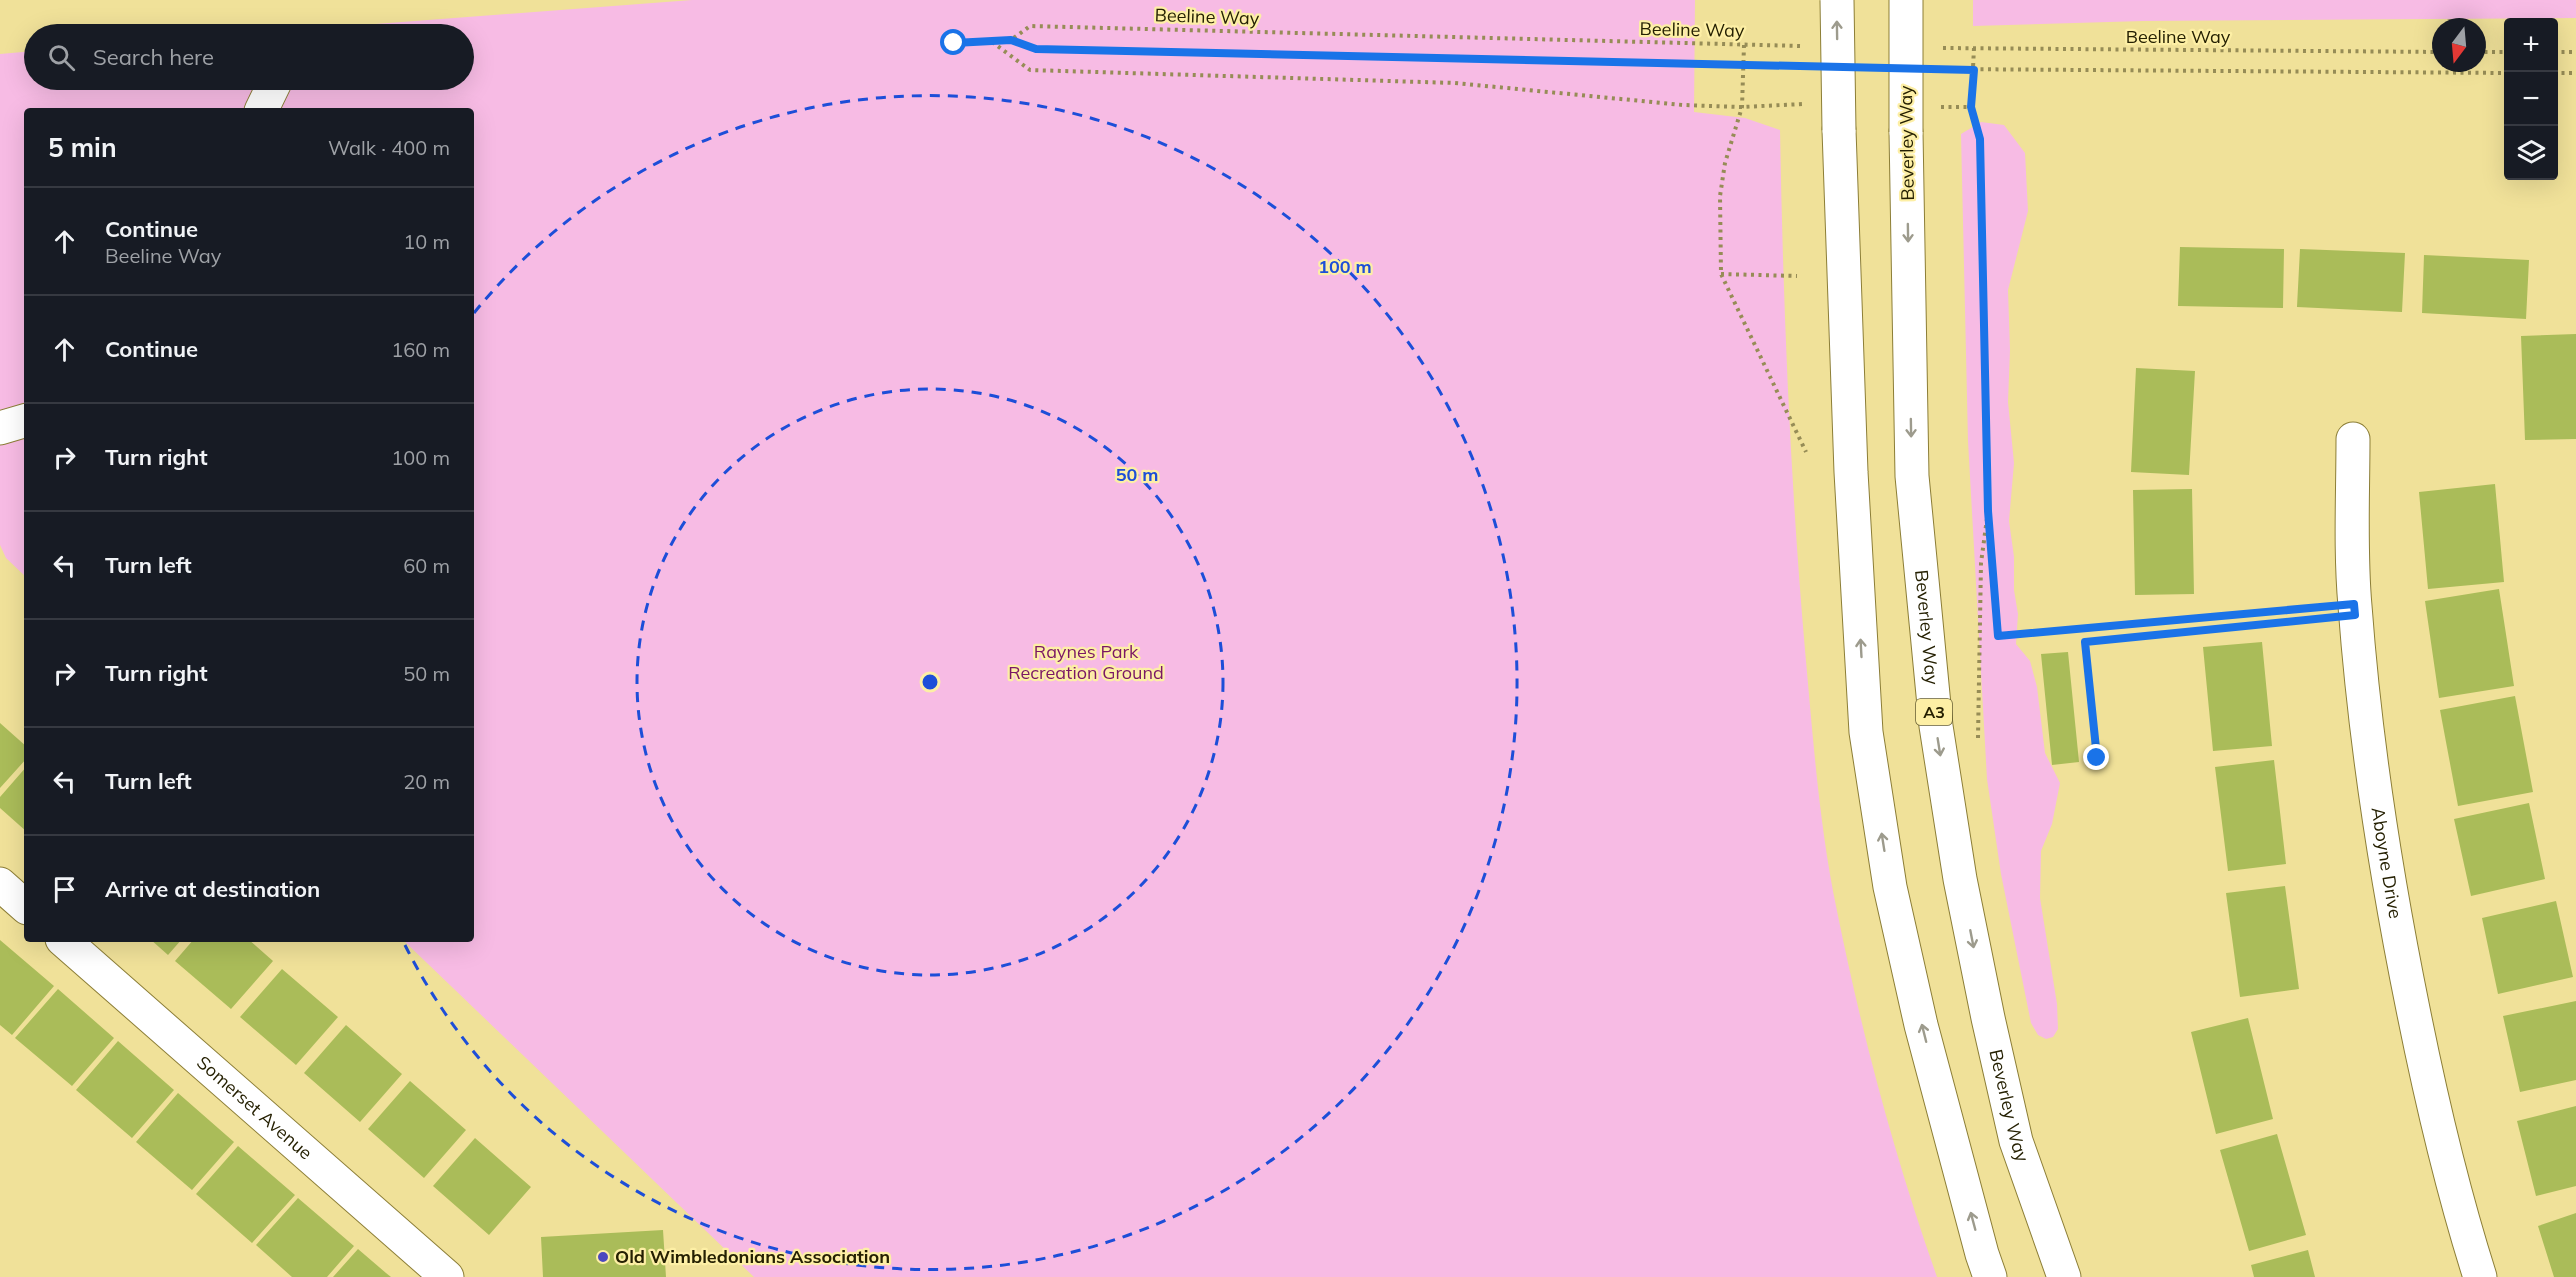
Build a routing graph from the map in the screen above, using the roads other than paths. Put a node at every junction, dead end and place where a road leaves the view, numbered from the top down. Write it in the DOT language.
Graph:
graph roads {
  1 [pos="1837,0"];
  2 [pos="1906,0"];
  3 [pos="271,90"];
  4 [pos="262,108"];
  5 [pos="2353,439"];
  6 [pos="0,884"];
  7 [pos="24,905"];
  8 [pos="65,942"];
  9 [pos="447,1277"];
  10 [pos="1990,1277"];
  11 [pos="2064,1277"];
  12 [pos="2480,1277"];
  10 -- 1 [label="main road, one-way, bridge"];
  2 -- 11 [label="main road, Beverley Way / A3, one-way, bridge"];
  3 -- 4 [label="main road"];
  5 -- 12 [label="main road, Aboyne Drive"];
  6 -- 7 [label="main road"];
  8 -- 9 [label="main road, Somerset Avenue"];
}
